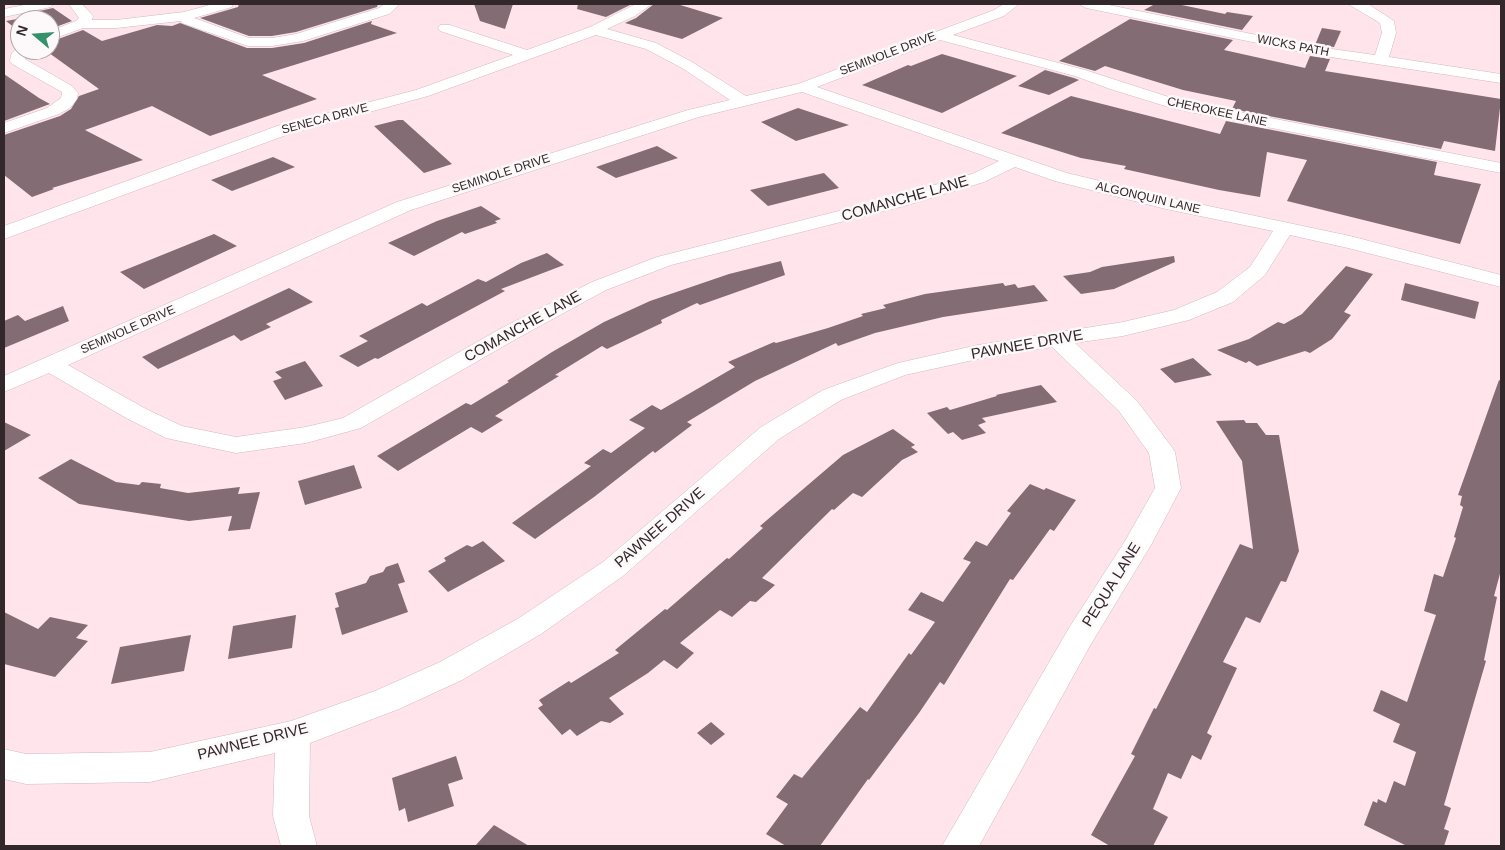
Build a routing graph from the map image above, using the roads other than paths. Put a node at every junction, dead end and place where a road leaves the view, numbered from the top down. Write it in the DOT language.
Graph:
graph roads {
  1 [pos="46,4"];
  2 [pos="75,4"];
  3 [pos="227,4"];
  4 [pos="393,4"];
  5 [pos="645,4"];
  6 [pos="1013,4"];
  7 [pos="1086,4"];
  8 [pos="1355,4"];
  9 [pos="184,10"];
  10 [pos="4,13"];
  11 [pos="84,20"];
  12 [pos="445,28"];
  13 [pos="595,30"];
  14 [pos="60,31"];
  15 [pos="938,35"];
  16 [pos="524,54"];
  17 [pos="17,60"];
  18 [pos="1381,60"];
  19 [pos="1501,79"];
  20 [pos="803,87"];
  21 [pos="743,101"];
  22 [pos="4,128"];
  23 [pos="1013,161"];
  24 [pos="1501,168"];
  25 [pos="1285,227"];
  26 [pos="4,233"];
  27 [pos="1501,281"];
  28 [pos="1057,340"];
  29 [pos="50,364"];
  30 [pos="4,385"];
  31 [pos="293,734"];
  32 [pos="4,764"];
  33 [pos="299,846"];
  34 [pos="960,846"];
  1 -- 10 [label="street"];
  2 -- 11 [label="street"];
  3 -- 9 [label="street"];
  4 -- 9 [label="street"];
  5 -- 13 [label="street, SENECA DRIVE"];
  6 -- 15 [label="street, SEMINOLE DRIVE"];
  7 -- 18 [label="street, WICKS PATH"];
  8 -- 18 [label="street"];
  9 -- 11 [label="street"];
  11 -- 14 [label="street"];
  12 -- 16 [label="street"];
  13 -- 16 [label="street, SENECA DRIVE"];
  13 -- 21 [label="street"];
  15 -- 20 [label="street, SEMINOLE DRIVE"];
  15 -- 24 [label="street, CHEROKEE LANE"];
  16 -- 26 [label="street, SENECA DRIVE"];
  17 -- 22 [label="street"];
  18 -- 19 [label="street, WICKS PATH"];
  20 -- 21 [label="street, SEMINOLE DRIVE"];
  20 -- 23 [label="street, ALGONQUIN LANE"];
  21 -- 29 [label="street, SEMINOLE DRIVE"];
  23 -- 25 [label="street, ALGONQUIN LANE"];
  23 -- 29 [label="street, COMANCHE LANE"];
  25 -- 27 [label="street, ALGONQUIN LANE"];
  25 -- 28 [label="street, PAWNEE DRIVE"];
  28 -- 31 [label="street, PAWNEE DRIVE"];
  28 -- 34 [label="street, PEQUA LANE"];
  29 -- 30 [label="street, SEMINOLE DRIVE"];
  31 -- 32 [label="street, PAWNEE DRIVE"];
  31 -- 33 [label="street"];
}
